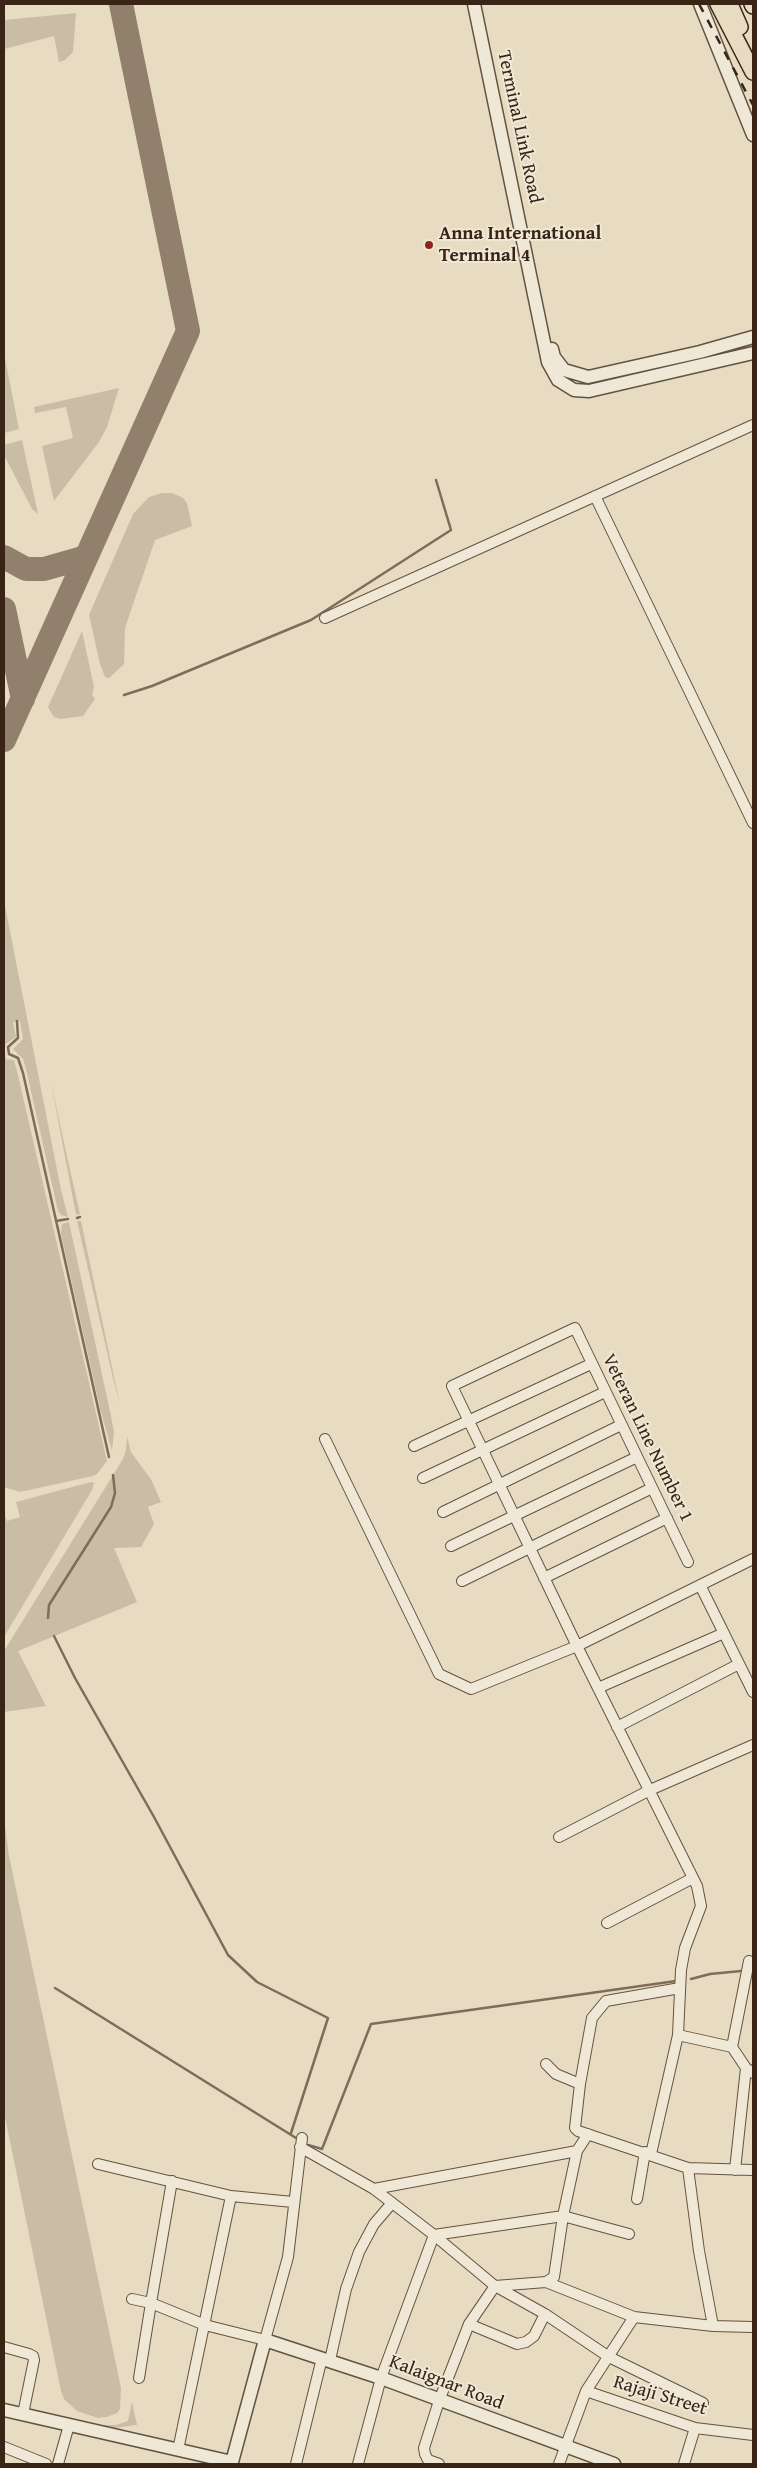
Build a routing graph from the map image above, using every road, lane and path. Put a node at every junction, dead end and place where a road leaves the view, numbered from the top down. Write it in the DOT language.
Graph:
graph roads {
  1 [pos="474,4"];
  2 [pos="483,4"];
  3 [pos="700,4"];
  4 [pos="718,4"];
  5 [pos="730,4"];
  6 [pos="753,53"];
  7 [pos="753,72"];
  8 [pos="753,135"];
  9 [pos="753,337"];
  10 [pos="753,353"];
  11 [pos="753,425"];
  12 [pos="595,496"];
  13 [pos="325,618"];
  14 [pos="753,824"];
  15 [pos="592,1364"];
  16 [pos="605,1392"];
  17 [pos="468,1420"];
  18 [pos="621,1425"];
  19 [pos="325,1439"];
  20 [pos="414,1446"];
  21 [pos="482,1452"];
  22 [pos="636,1457"];
  23 [pos="423,1478"];
  24 [pos="500,1483"];
  25 [pos="652,1488"];
  26 [pos="443,1512"];
  27 [pos="514,1516"];
  28 [pos="667,1518"];
  29 [pos="451,1546"];
  30 [pos="529,1547"];
  31 [pos="753,1559"];
  32 [pos="688,1562"];
  33 [pos="544,1578"];
  34 [pos="462,1581"];
  35 [pos="700,1585"];
  36 [pos="724,1633"];
  37 [pos="577,1646"];
  38 [pos="739,1664"];
  39 [pos="598,1688"];
  40 [pos="753,1692"];
  41 [pos="617,1727"];
  42 [pos="753,1745"];
  43 [pos="650,1790"];
  44 [pos="559,1837"];
  45 [pos="693,1878"];
  46 [pos="607,1923"];
  47 [pos="749,1961"];
  48 [pos="680,1988"];
  49 [pos="678,2035"];
  50 [pos="732,2047"];
  51 [pos="546,2064"];
  52 [pos="750,2070"];
  53 [pos="580,2084"];
  54 [pos="588,2134"];
  55 [pos="577,2151"];
  56 [pos="648,2153"];
  57 [pos="98,2164"];
  58 [pos="688,2168"];
  59 [pos="735,2170"];
  60 [pos="753,2170"];
  61 [pos="172,2181"];
  62 [pos="374,2189"];
  63 [pos="231,2196"];
  64 [pos="637,2199"];
  65 [pos="293,2202"];
  66 [pos="392,2203"];
  67 [pos="563,2216"];
  68 [pos="629,2234"];
  69 [pos="434,2235"];
  70 [pos="546,2282"];
  71 [pos="495,2286"];
  72 [pos="132,2299"];
  73 [pos="151,2303"];
  74 [pos="545,2314"];
  75 [pos="634,2318"];
  76 [pos="469,2324"];
  77 [pos="205,2325"];
  78 [pos="713,2326"];
  79 [pos="753,2327"];
  80 [pos="265,2340"];
  81 [pos="4,2347"];
  82 [pos="609,2356"];
  83 [pos="326,2359"];
  84 [pos="139,2378"];
  85 [pos="381,2378"];
  86 [pos="586,2391"];
  87 [pos="439,2401"];
  88 [pos="703,2403"];
  89 [pos="4,2410"];
  90 [pos="23,2414"];
  91 [pos="69,2425"];
  92 [pos="695,2428"];
  93 [pos="753,2436"];
  94 [pos="4,2447"];
  95 [pos="565,2448"];
  96 [pos="178,2450"];
  97 [pos="46,2464"];
  98 [pos="59,2464"];
  99 [pos="234,2464"];
  100 [pos="296,2464"];
  101 [pos="358,2464"];
  102 [pos="440,2464"];
  103 [pos="559,2464"];
  104 [pos="614,2464"];
  105 [pos="684,2464"];
  1 -- 10 [label="street, Terminal Link Road"];
  2 -- 9 [label="street, Terminal Link Road"];
  3 -- 8 [label="street"];
  4 -- 7 [label="main road"];
  5 -- 6 [label="main road"];
  11 -- 12 [label="street"];
  12 -- 13 [label="street"];
  12 -- 14 [label="street"];
  15 -- 16 [label="street, Veteran Line Number 1"];
  15 -- 17 [label="street"];
  15 -- 17 [label="street, Veteran Line Number 1"];
  16 -- 18 [label="street, Veteran Line Number 1"];
  16 -- 21 [label="street"];
  17 -- 20 [label="street"];
  17 -- 21 [label="street"];
  18 -- 22 [label="street, Veteran Line Number 1"];
  18 -- 24 [label="street"];
  19 -- 37 [label="street"];
  21 -- 23 [label="street"];
  21 -- 24 [label="street"];
  22 -- 25 [label="street, Veteran Line Number 1"];
  22 -- 27 [label="street"];
  24 -- 26 [label="street"];
  24 -- 27 [label="street"];
  25 -- 28 [label="street, Veteran Line Number 1"];
  25 -- 30 [label="street"];
  27 -- 29 [label="street"];
  27 -- 30 [label="street"];
  28 -- 32 [label="street, Veteran Line Number 1"];
  28 -- 33 [label="street"];
  30 -- 33 [label="street"];
  30 -- 34 [label="street"];
  31 -- 35 [label="street"];
  33 -- 37 [label="street"];
  35 -- 36 [label="street"];
  35 -- 37 [label="street"];
  36 -- 38 [label="street"];
  36 -- 39 [label="street"];
  37 -- 39 [label="street"];
  38 -- 40 [label="street"];
  38 -- 41 [label="street"];
  39 -- 41 [label="street"];
  41 -- 43 [label="street"];
  42 -- 43 [label="street"];
  43 -- 44 [label="street"];
  43 -- 45 [label="street"];
  45 -- 46 [label="street"];
  45 -- 48 [label="street"];
  47 -- 50 [label="street"];
  48 -- 49 [label="street"];
  48 -- 53 [label="street"];
  49 -- 50 [label="street"];
  49 -- 56 [label="street"];
  50 -- 52 [label="street"];
  51 -- 53 [label="street"];
  52 -- 59 [label="street"];
  53 -- 54 [label="street"];
  54 -- 55 [label="street"];
  54 -- 56 [label="street"];
  55 -- 62 [label="street"];
  55 -- 67 [label="street"];
  56 -- 58 [label="street"];
  56 -- 64 [label="street"];
  57 -- 61 [label="street"];
  58 -- 59 [label="street"];
  58 -- 78 [label="street"];
  59 -- 60 [label="street"];
  61 -- 63 [label="street"];
  61 -- 73 [label="street"];
  62 -- 65 [label="street"];
  62 -- 66 [label="street"];
  63 -- 65 [label="street"];
  63 -- 77 [label="street"];
  65 -- 80 [label="street"];
  66 -- 69 [label="street"];
  66 -- 83 [label="street"];
  67 -- 68 [label="street"];
  67 -- 69 [label="street"];
  67 -- 70 [label="street"];
  69 -- 71 [label="street"];
  69 -- 85 [label="street"];
  70 -- 71 [label="street"];
  70 -- 75 [label="street"];
  71 -- 74 [label="street"];
  71 -- 76 [label="street"];
  72 -- 73 [label="street"];
  73 -- 77 [label="street"];
  73 -- 84 [label="street"];
  74 -- 76 [label="street"];
  74 -- 82 [label="street"];
  75 -- 78 [label="street"];
  75 -- 82 [label="street"];
  76 -- 87 [label="street"];
  77 -- 80 [label="street"];
  77 -- 96 [label="street"];
  78 -- 79 [label="street"];
  80 -- 83 [label="street, Kalaignar Road"];
  80 -- 99 [label="street"];
  81 -- 90 [label="street"];
  82 -- 86 [label="street"];
  82 -- 88 [label="street"];
  83 -- 85 [label="street, Kalaignar Road"];
  83 -- 100 [label="street"];
  85 -- 87 [label="street, Kalaignar Road"];
  85 -- 101 [label="street"];
  86 -- 92 [label="street, Rajaji Street"];
  86 -- 95 [label="street"];
  87 -- 95 [label="street, Kalaignar Road"];
  87 -- 102 [label="street"];
  89 -- 90 [label="street"];
  90 -- 91 [label="street"];
  91 -- 96 [label="street"];
  91 -- 98 [label="street"];
  92 -- 93 [label="street, Rajaji Street"];
  92 -- 105 [label="street"];
  94 -- 97 [label="street"];
  95 -- 103 [label="street"];
  95 -- 104 [label="street, Kalaignar Road"];
  96 -- 99 [label="street"];
}
